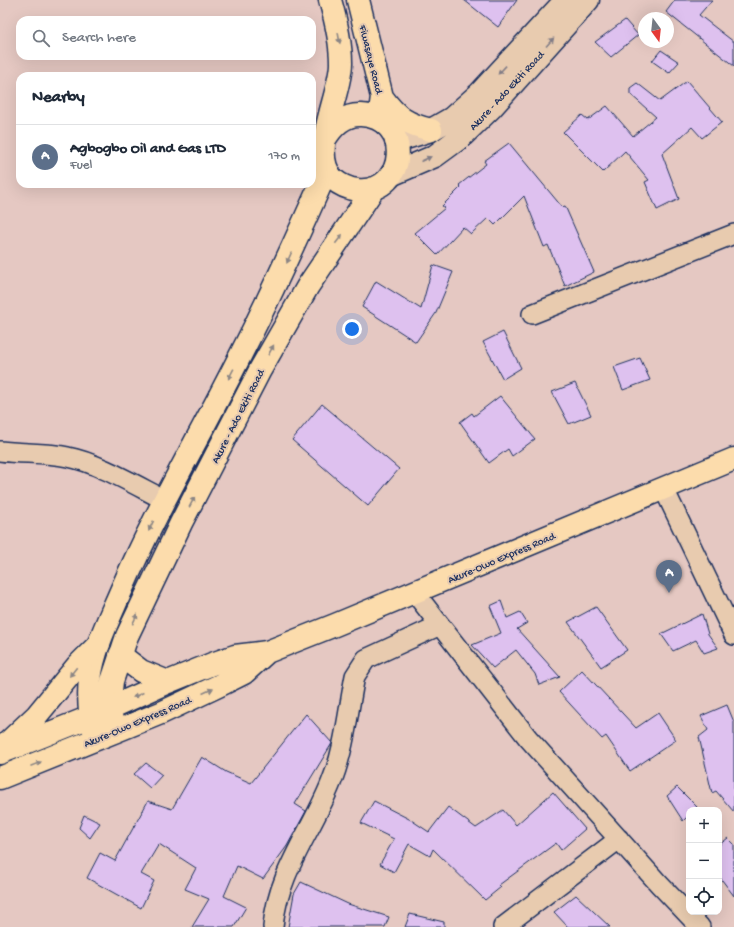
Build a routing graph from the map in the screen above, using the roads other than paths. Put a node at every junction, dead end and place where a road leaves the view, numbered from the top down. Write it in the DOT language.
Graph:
graph roads {
  1 [pos="330,0"];
  2 [pos="358,0"];
  3 [pos="566,0"];
  4 [pos="588,0"];
  5 [pos="382,97"];
  6 [pos="379,119"];
  7 [pos="432,130"];
  8 [pos="325,139"];
  9 [pos="396,141"];
  10 [pos="327,170"];
  11 [pos="382,182"];
  12 [pos="734,234"];
  13 [pos="532,314"];
  14 [pos="0,450"];
  15 [pos="734,459"];
  16 [pos="664,489"];
  17 [pos="163,499"];
  18 [pos="415,593"];
  19 [pos="440,625"];
  20 [pos="734,635"];
  21 [pos="99,644"];
  22 [pos="267,652"];
  23 [pos="120,655"];
  24 [pos="168,682"];
  25 [pos="99,713"];
  26 [pos="105,735"];
  27 [pos="0,750"];
  28 [pos="0,753"];
  29 [pos="0,778"];
  30 [pos="619,839"];
  31 [pos="273,927"];
  32 [pos="503,927"];
  33 [pos="700,927"];
  1 -- 8 [label="main road, one-way"];
  2 -- 5 [label="main road, Fiwasaye Road"];
  3 -- 7 [label="main road, Akure - Ado Ekiti Road, one-way"];
  11 -- 4 [label="main road, Akure - Ado Ekiti Road, one-way"];
  5 -- 6 [label="main road, Fiwasaye Road"];
  5 -- 7 [label="main road"];
  6 -- 8 [label="main road"];
  6 -- 9 [label="main road"];
  7 -- 9 [label="main road, Akure - Ado Ekiti Road"];
  8 -- 10 [label="main road"];
  9 -- 11 [label="main road"];
  10 -- 11 [label="main road"];
  10 -- 17 [label="main road, one-way"];
  23 -- 11 [label="main road, Akure - Ado Ekiti Road, one-way"];
  12 -- 13 [label="street"];
  14 -- 17 [label="street"];
  15 -- 16 [label="main road, Akure-Owo Express Road"];
  16 -- 18 [label="main road, Akure-Owo Express Road"];
  16 -- 20 [label="street"];
  17 -- 21 [label="main road, one-way"];
  18 -- 19 [label="street"];
  18 -- 22 [label="main road, Akure-Owo Express Road"];
  19 -- 30 [label="street"];
  19 -- 31 [label="street"];
  21 -- 25 [label="main road"];
  21 -- 27 [label="main road, one-way"];
  22 -- 24 [label="main road, Akure-Owo Express Road"];
  26 -- 22 [label="main road, Akure-Owo Express Road, one-way"];
  23 -- 24 [label="main road"];
  23 -- 25 [label="main road, Akure - Ado Ekiti Road"];
  24 -- 25 [label="main road, Akure-Owo Express Road, one-way"];
  25 -- 26 [label="main road"];
  25 -- 28 [label="main road, Akure-Owo Express Road"];
  29 -- 26 [label="main road, Akure-Owo Express Road, one-way"];
  30 -- 32 [label="street"];
  30 -- 33 [label="street"];
}
